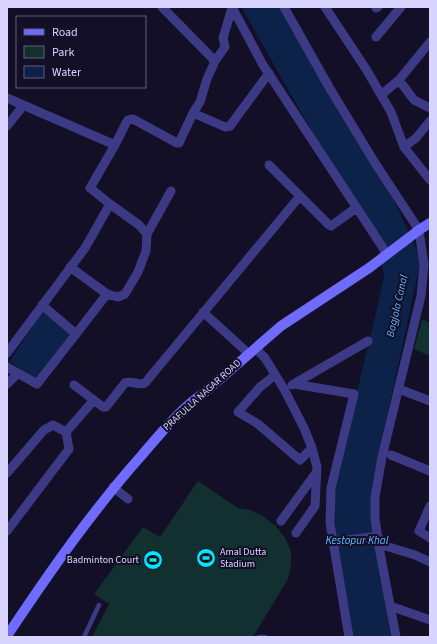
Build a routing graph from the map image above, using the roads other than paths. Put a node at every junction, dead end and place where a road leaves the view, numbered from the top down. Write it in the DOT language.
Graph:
graph roads {
  1 [pos="162,7"];
  2 [pos="232,7"];
  3 [pos="284,7"];
  4 [pos="325,7"];
  5 [pos="401,7"];
  6 [pos="376,37"];
  7 [pos="429,45"];
  8 [pos="215,62"];
  9 [pos="269,73"];
  10 [pos="399,80"];
  11 [pos="381,95"];
  12 [pos="7,98"];
  13 [pos="23,106"];
  14 [pos="430,108"];
  15 [pos="193,113"];
  16 [pos="430,121"];
  17 [pos="7,126"];
  18 [pos="114,145"];
  19 [pos="404,147"];
  20 [pos="269,165"];
  21 [pos="430,180"];
  22 [pos="171,192"];
  23 [pos="300,196"];
  24 [pos="110,204"];
  25 [pos="356,208"];
  26 [pos="430,223"];
  27 [pos="419,230"];
  28 [pos="147,234"];
  29 [pos="387,254"];
  30 [pos="70,267"];
  31 [pos="107,294"];
  32 [pos="42,305"];
  33 [pos="203,312"];
  34 [pos="76,334"];
  35 [pos="368,341"];
  36 [pos="251,351"];
  37 [pos="7,353"];
  38 [pos="7,367"];
  39 [pos="18,373"];
  40 [pos="275,375"];
  41 [pos="7,384"];
  42 [pos="294,384"];
  43 [pos="74,385"];
  44 [pos="399,389"];
  45 [pos="284,390"];
  46 [pos="94,400"];
  47 [pos="430,401"];
  48 [pos="66,432"];
  49 [pos="312,448"];
  50 [pos="392,455"];
  51 [pos="430,471"];
  52 [pos="7,473"];
  53 [pos="316,473"];
  54 [pos="113,487"];
  55 [pos="128,499"];
  56 [pos="430,506"];
  57 [pos="280,520"];
  58 [pos="7,531"];
  59 [pos="296,533"];
  60 [pos="430,538"];
  61 [pos="378,540"];
  62 [pos="332,542"];
  63 [pos="430,562"];
  64 [pos="99,605"];
  65 [pos="390,606"];
  66 [pos="430,620"];
  67 [pos="7,636"];
  68 [pos="84,637"];
  69 [pos="259,637"];
  70 [pos="265,637"];
  71 [pos="349,637"];
  72 [pos="396,637"];
  1 -- 8 [label="street"];
  2 -- 8 [label="street"];
  2 -- 9 [label="street"];
  3 -- 27 [label="street"];
  4 -- 11 [label="street"];
  5 -- 6 [label="street"];
  7 -- 10 [label="street"];
  8 -- 15 [label="street"];
  9 -- 15 [label="street"];
  9 -- 25 [label="street"];
  10 -- 11 [label="street"];
  10 -- 14 [label="street"];
  11 -- 19 [label="street"];
  12 -- 13 [label="street"];
  13 -- 17 [label="street"];
  13 -- 18 [label="street"];
  15 -- 18 [label="street"];
  16 -- 19 [label="street"];
  18 -- 24 [label="street"];
  19 -- 21 [label="street"];
  20 -- 23 [label="street"];
  22 -- 28 [label="street"];
  23 -- 25 [label="street"];
  23 -- 33 [label="street"];
  24 -- 28 [label="street"];
  24 -- 30 [label="street"];
  25 -- 29 [label="street"];
  26 -- 27 [label="street, PRAFULLA NAGAR ROAD"];
  27 -- 29 [label="street, PRAFULLA NAGAR ROAD"];
  27 -- 44 [label="street"];
  28 -- 31 [label="street"];
  29 -- 36 [label="street, PRAFULLA NAGAR ROAD"];
  30 -- 31 [label="street"];
  30 -- 32 [label="street"];
  31 -- 34 [label="street"];
  32 -- 34 [label="street"];
  32 -- 37 [label="street"];
  33 -- 36 [label="street"];
  33 -- 46 [label="street"];
  34 -- 39 [label="street"];
  35 -- 42 [label="street"];
  36 -- 40 [label="street"];
  36 -- 54 [label="street, PRAFULLA NAGAR ROAD"];
  38 -- 39 [label="street"];
  39 -- 41 [label="street"];
  40 -- 45 [label="street"];
  40 -- 49 [label="street"];
  42 -- 45 [label="street"];
  42 -- 62 [label="street"];
  43 -- 46 [label="street"];
  44 -- 47 [label="street"];
  44 -- 61 [label="street"];
  45 -- 49 [label="street"];
  46 -- 48 [label="street"];
  48 -- 52 [label="street"];
  48 -- 58 [label="street"];
  49 -- 53 [label="street"];
  50 -- 51 [label="street"];
  53 -- 57 [label="street"];
  53 -- 59 [label="street"];
  54 -- 55 [label="street"];
  54 -- 67 [label="street, PRAFULLA NAGAR ROAD"];
  56 -- 60 [label="street"];
  61 -- 62 [label="street"];
  61 -- 63 [label="street"];
  61 -- 65 [label="street"];
  62 -- 71 [label="street"];
  64 -- 68 [label="lane"];
  65 -- 66 [label="street"];
  65 -- 72 [label="street"];
  69 -- 70 [label="lane"];
}
